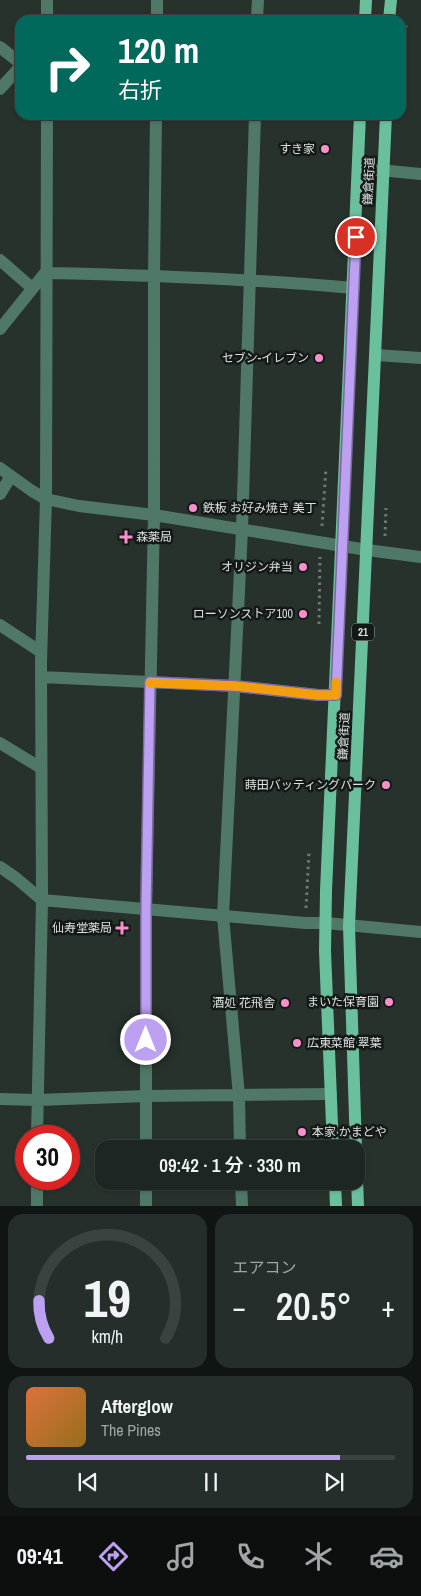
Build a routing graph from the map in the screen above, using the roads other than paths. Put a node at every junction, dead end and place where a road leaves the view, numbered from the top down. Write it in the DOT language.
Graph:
graph roads {
  1 [pos="47,0"];
  2 [pos="158,0"];
  3 [pos="258,0"];
  4 [pos="366,0"];
  5 [pos="391,0"];
  6 [pos="47,15"];
  7 [pos="157,15"];
  8 [pos="257,15"];
  9 [pos="365,15"];
  10 [pos="390,15"];
  11 [pos="0,47"];
  12 [pos="15,60"];
  13 [pos="15,71"];
  14 [pos="0,89"];
  15 [pos="46,120"];
  16 [pos="156,120"];
  17 [pos="255,120"];
  18 [pos="360,120"];
  19 [pos="386,120"];
  20 [pos="358,168"];
  21 [pos="384,170"];
  22 [pos="421,174"];
  23 [pos="0,260"];
  24 [pos="45,273"];
  25 [pos="154,275"];
  26 [pos="251,280"];
  27 [pos="32,288"];
  28 [pos="354,288"];
  29 [pos="0,329"];
  30 [pos="376,355"];
  31 [pos="421,358"];
  32 [pos="0,468"];
  33 [pos="12,476"];
  34 [pos="0,494"];
  35 [pos="46,499"];
  36 [pos="154,515"];
  37 [pos="242,530"];
  38 [pos="342,546"];
  39 [pos="367,550"];
  40 [pos="421,558"];
  41 [pos="0,625"];
  42 [pos="41,652"];
  43 [pos="41,677"];
  44 [pos="150,682"];
  45 [pos="235,686"];
  46 [pos="336,695"];
  47 [pos="0,743"];
  48 [pos="41,768"];
  49 [pos="0,867"];
  50 [pos="42,900"];
  51 [pos="146,909"];
  52 [pos="223,916"];
  53 [pos="326,923"];
  54 [pos="349,926"];
  55 [pos="421,932"];
  56 [pos="331,1094"];
  57 [pos="146,1096"];
  58 [pos="238,1096"];
  59 [pos="0,1099"];
  60 [pos="38,1100"];
  61 [pos="37,1125"];
  62 [pos="146,1140"];
  63 [pos="240,1140"];
  64 [pos="334,1140"];
  65 [pos="356,1140"];
  66 [pos="37,1190"];
  67 [pos="146,1190"];
  68 [pos="242,1190"];
  69 [pos="335,1190"];
  70 [pos="357,1190"];
  71 [pos="37,1206"];
  72 [pos="146,1206"];
  73 [pos="242,1206"];
  74 [pos="336,1206"];
  75 [pos="358,1206"];
  1 -- 6 [label="street"];
  2 -- 7 [label="street"];
  3 -- 8 [label="street"];
  4 -- 9 [label="main road"];
  5 -- 10 [label="main road"];
  11 -- 12 [label="street"];
  13 -- 14 [label="street"];
  15 -- 24 [label="street"];
  16 -- 25 [label="street"];
  17 -- 26 [label="street"];
  18 -- 20 [label="main road, 鎌倉街道 / 21"];
  19 -- 21 [label="main road, 鎌倉街道 / 21"];
  20 -- 21 [label="street"];
  20 -- 28 [label="main road, 鎌倉街道 / 21"];
  21 -- 22 [label="street"];
  21 -- 30 [label="main road, 鎌倉街道 / 21"];
  23 -- 27 [label="street"];
  24 -- 25 [label="street"];
  24 -- 27 [label="street"];
  24 -- 35 [label="street"];
  25 -- 26 [label="street"];
  25 -- 36 [label="street"];
  26 -- 28 [label="street"];
  26 -- 37 [label="street"];
  27 -- 29 [label="street"];
  28 -- 38 [label="main road, 鎌倉街道 / 21"];
  30 -- 31 [label="street"];
  30 -- 39 [label="main road, 鎌倉街道 / 21"];
  32 -- 33 [label="street"];
  33 -- 34 [label="street"];
  33 -- 35 [label="street"];
  35 -- 36 [label="street"];
  35 -- 42 [label="street"];
  36 -- 37 [label="street"];
  36 -- 44 [label="street"];
  37 -- 38 [label="street"];
  37 -- 45 [label="street"];
  38 -- 39 [label="street"];
  38 -- 46 [label="main road, 鎌倉街道 / 21"];
  39 -- 40 [label="street"];
  39 -- 54 [label="main road, 鎌倉街道 / 21"];
  41 -- 42 [label="street"];
  42 -- 43 [label="street"];
  43 -- 44 [label="street"];
  43 -- 48 [label="street"];
  44 -- 45 [label="street"];
  44 -- 51 [label="street"];
  45 -- 46 [label="street"];
  45 -- 52 [label="street"];
  46 -- 53 [label="main road, 鎌倉街道 / 21"];
  47 -- 48 [label="street"];
  48 -- 50 [label="street"];
  49 -- 50 [label="street"];
  50 -- 51 [label="street"];
  50 -- 60 [label="street"];
  51 -- 52 [label="street"];
  51 -- 57 [label="street"];
  52 -- 53 [label="street"];
  52 -- 58 [label="street"];
  53 -- 54 [label="street"];
  53 -- 56 [label="main road, 鎌倉街道 / 21"];
  54 -- 55 [label="street"];
  54 -- 65 [label="main road, 鎌倉街道 / 21"];
  56 -- 58 [label="street"];
  56 -- 64 [label="main road, 鎌倉街道 / 21"];
  57 -- 58 [label="street"];
  57 -- 60 [label="street"];
  57 -- 62 [label="street"];
  58 -- 63 [label="street"];
  59 -- 60 [label="street"];
  60 -- 61 [label="street"];
  66 -- 71 [label="street"];
  67 -- 72 [label="street"];
  68 -- 73 [label="street"];
  69 -- 74 [label="main road"];
  70 -- 75 [label="main road, 鎌倉街道 / 21"];
}
